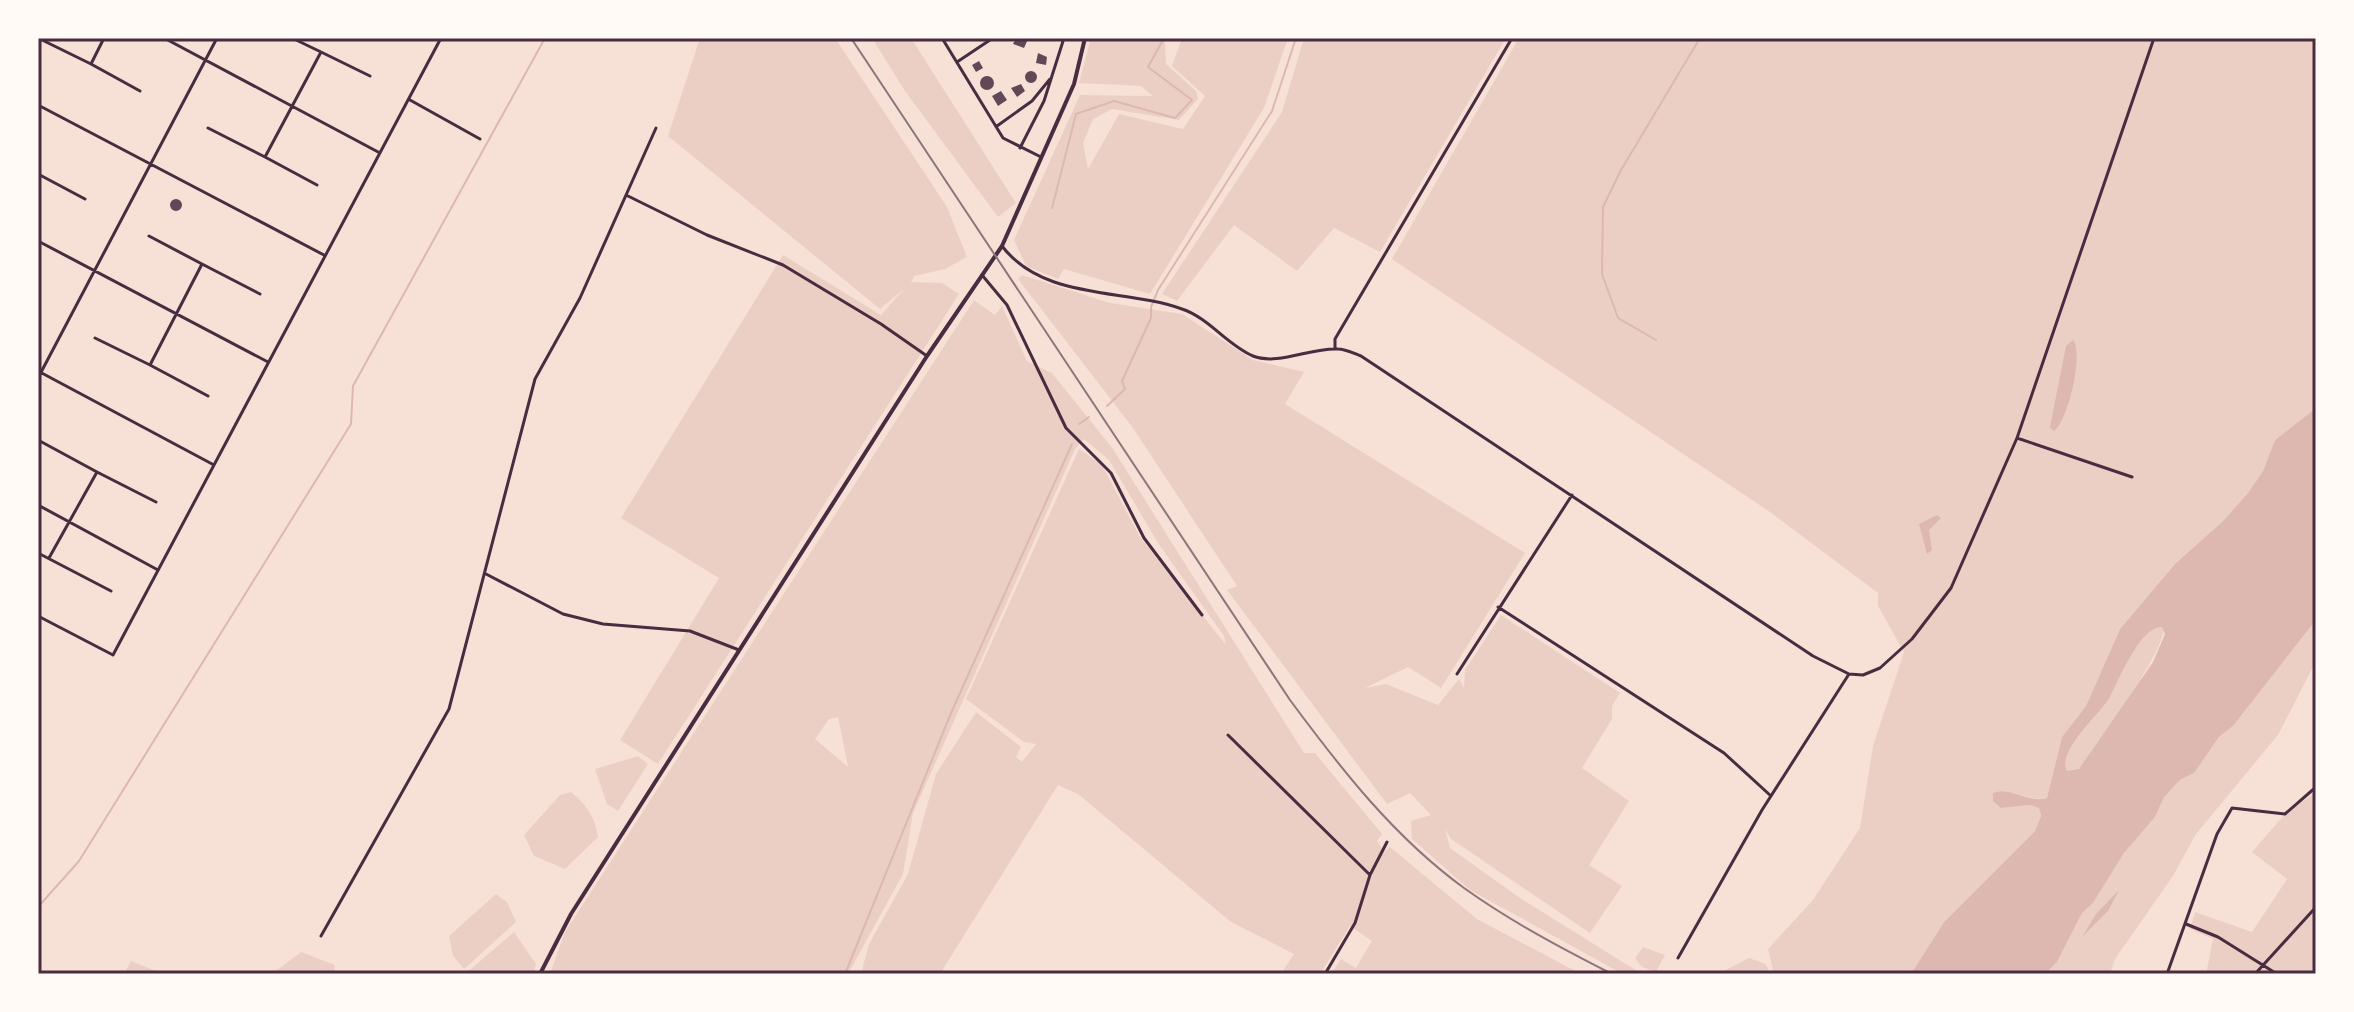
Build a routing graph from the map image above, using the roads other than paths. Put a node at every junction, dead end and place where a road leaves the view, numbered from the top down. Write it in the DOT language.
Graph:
graph roads {
  1 [pos="38,38"];
  2 [pos="104,38"];
  3 [pos="164,38"];
  4 [pos="217,38"];
  5 [pos="292,38"];
  6 [pos="441,38"];
  7 [pos="942,38"];
  8 [pos="993,38"];
  9 [pos="1064,38"];
  10 [pos="1085,38"];
  11 [pos="1512,38"];
  12 [pos="2154,38"];
  13 [pos="321,52"];
  14 [pos="206,60"];
  15 [pos="957,62"];
  16 [pos="91,64"];
  17 [pos="1053,75"];
  18 [pos="370,76"];
  19 [pos="140,91"];
  20 [pos="409,99"];
  21 [pos="293,104"];
  22 [pos="38,105"];
  23 [pos="997,126"];
  24 [pos="208,128"];
  25 [pos="656,128"];
  26 [pos="480,139"];
  27 [pos="1020,148"];
  28 [pos="380,153"];
  29 [pos="265,157"];
  30 [pos="1041,157"];
  31 [pos="150,163"];
  32 [pos="38,174"];
  33 [pos="317,185"];
  34 [pos="628,196"];
  35 [pos="85,199"];
  36 [pos="149,236"];
  37 [pos="38,241"];
  38 [pos="1002,246"];
  39 [pos="324,255"];
  40 [pos="202,264"];
  41 [pos="93,270"];
  42 [pos="982,275"];
  43 [pos="260,294"];
  44 [pos="175,313"];
  45 [pos="95,338"];
  46 [pos="1335,348"];
  47 [pos="927,356"];
  48 [pos="268,362"];
  49 [pos="150,365"];
  50 [pos="40,372"];
  51 [pos="38,378"];
  52 [pos="208,396"];
  53 [pos="2017,438"];
  54 [pos="38,440"];
  55 [pos="214,465"];
  56 [pos="97,472"];
  57 [pos="2132,477"];
  58 [pos="1572,495"];
  59 [pos="156,502"];
  60 [pos="38,505"];
  61 [pos="70,522"];
  62 [pos="38,553"];
  63 [pos="49,558"];
  64 [pos="158,570"];
  65 [pos="486,574"];
  66 [pos="111,591"];
  67 [pos="1498,607"];
  68 [pos="1202,615"];
  69 [pos="38,616"];
  70 [pos="740,651"];
  71 [pos="1457,674"];
  72 [pos="1849,674"];
  73 [pos="1228,735"];
  74 [pos="2316,787"];
  75 [pos="1771,796"];
  76 [pos="1387,842"];
  77 [pos="1370,875"];
  78 [pos="2316,907"];
  79 [pos="2185,924"];
  80 [pos="321,936"];
  81 [pos="1678,958"];
  82 [pos="2260,964"];
  83 [pos="540,974"];
  84 [pos="1325,974"];
  85 [pos="2167,974"];
  86 [pos="2255,974"];
  87 [pos="2277,974"];
  1 -- 16 [label="street"];
  2 -- 16 [label="street"];
  3 -- 14 [label="street"];
  4 -- 14 [label="street"];
  5 -- 13 [label="street"];
  6 -- 20 [label="street"];
  7 -- 15 [label="street"];
  8 -- 15 [label="street"];
  9 -- 17 [label="street"];
  10 -- 30 [label="street"];
  11 -- 46 [label="street"];
  12 -- 53 [label="street"];
  13 -- 18 [label="street"];
  13 -- 21 [label="street"];
  14 -- 21 [label="street"];
  14 -- 31 [label="street"];
  15 -- 23 [label="street"];
  16 -- 19 [label="street"];
  17 -- 23 [label="street"];
  17 -- 27 [label="street"];
  20 -- 26 [label="street"];
  20 -- 28 [label="street"];
  21 -- 28 [label="street"];
  21 -- 29 [label="street"];
  22 -- 31 [label="street"];
  23 -- 27 [label="street"];
  24 -- 29 [label="street"];
  25 -- 34 [label="street"];
  27 -- 30 [label="street"];
  28 -- 39 [label="street"];
  29 -- 33 [label="street"];
  30 -- 38 [label="street"];
  31 -- 39 [label="street"];
  31 -- 41 [label="street"];
  32 -- 35 [label="street"];
  34 -- 47 [label="street"];
  34 -- 65 [label="street"];
  36 -- 40 [label="street"];
  37 -- 41 [label="street"];
  38 -- 42 [label="street"];
  38 -- 46 [label="street"];
  39 -- 48 [label="street"];
  40 -- 43 [label="street"];
  40 -- 44 [label="street"];
  41 -- 44 [label="street"];
  41 -- 50 [label="street"];
  42 -- 47 [label="street"];
  42 -- 68 [label="street"];
  44 -- 48 [label="street"];
  44 -- 49 [label="street"];
  45 -- 49 [label="street"];
  46 -- 58 [label="street"];
  47 -- 70 [label="street"];
  48 -- 55 [label="street"];
  49 -- 52 [label="street"];
  50 -- 51 [label="street"];
  50 -- 55 [label="street"];
  53 -- 57 [label="street"];
  53 -- 72 [label="street"];
  54 -- 56 [label="street"];
  55 -- 64 [label="street"];
  56 -- 59 [label="street"];
  56 -- 61 [label="street"];
  58 -- 67 [label="street"];
  58 -- 72 [label="street"];
  60 -- 61 [label="street"];
  61 -- 63 [label="street"];
  61 -- 64 [label="street"];
  62 -- 63 [label="street"];
  63 -- 66 [label="street"];
  64 -- 69 [label="street"];
  65 -- 70 [label="street"];
  65 -- 80 [label="street"];
  67 -- 71 [label="street"];
  67 -- 75 [label="street"];
  70 -- 83 [label="street"];
  72 -- 75 [label="street"];
  73 -- 77 [label="street"];
  74 -- 79 [label="street"];
  75 -- 81 [label="street"];
  76 -- 77 [label="street"];
  77 -- 84 [label="street"];
  78 -- 82 [label="street"];
  79 -- 82 [label="street"];
  79 -- 85 [label="street"];
  82 -- 86 [label="street"];
  82 -- 87 [label="street"];
}
